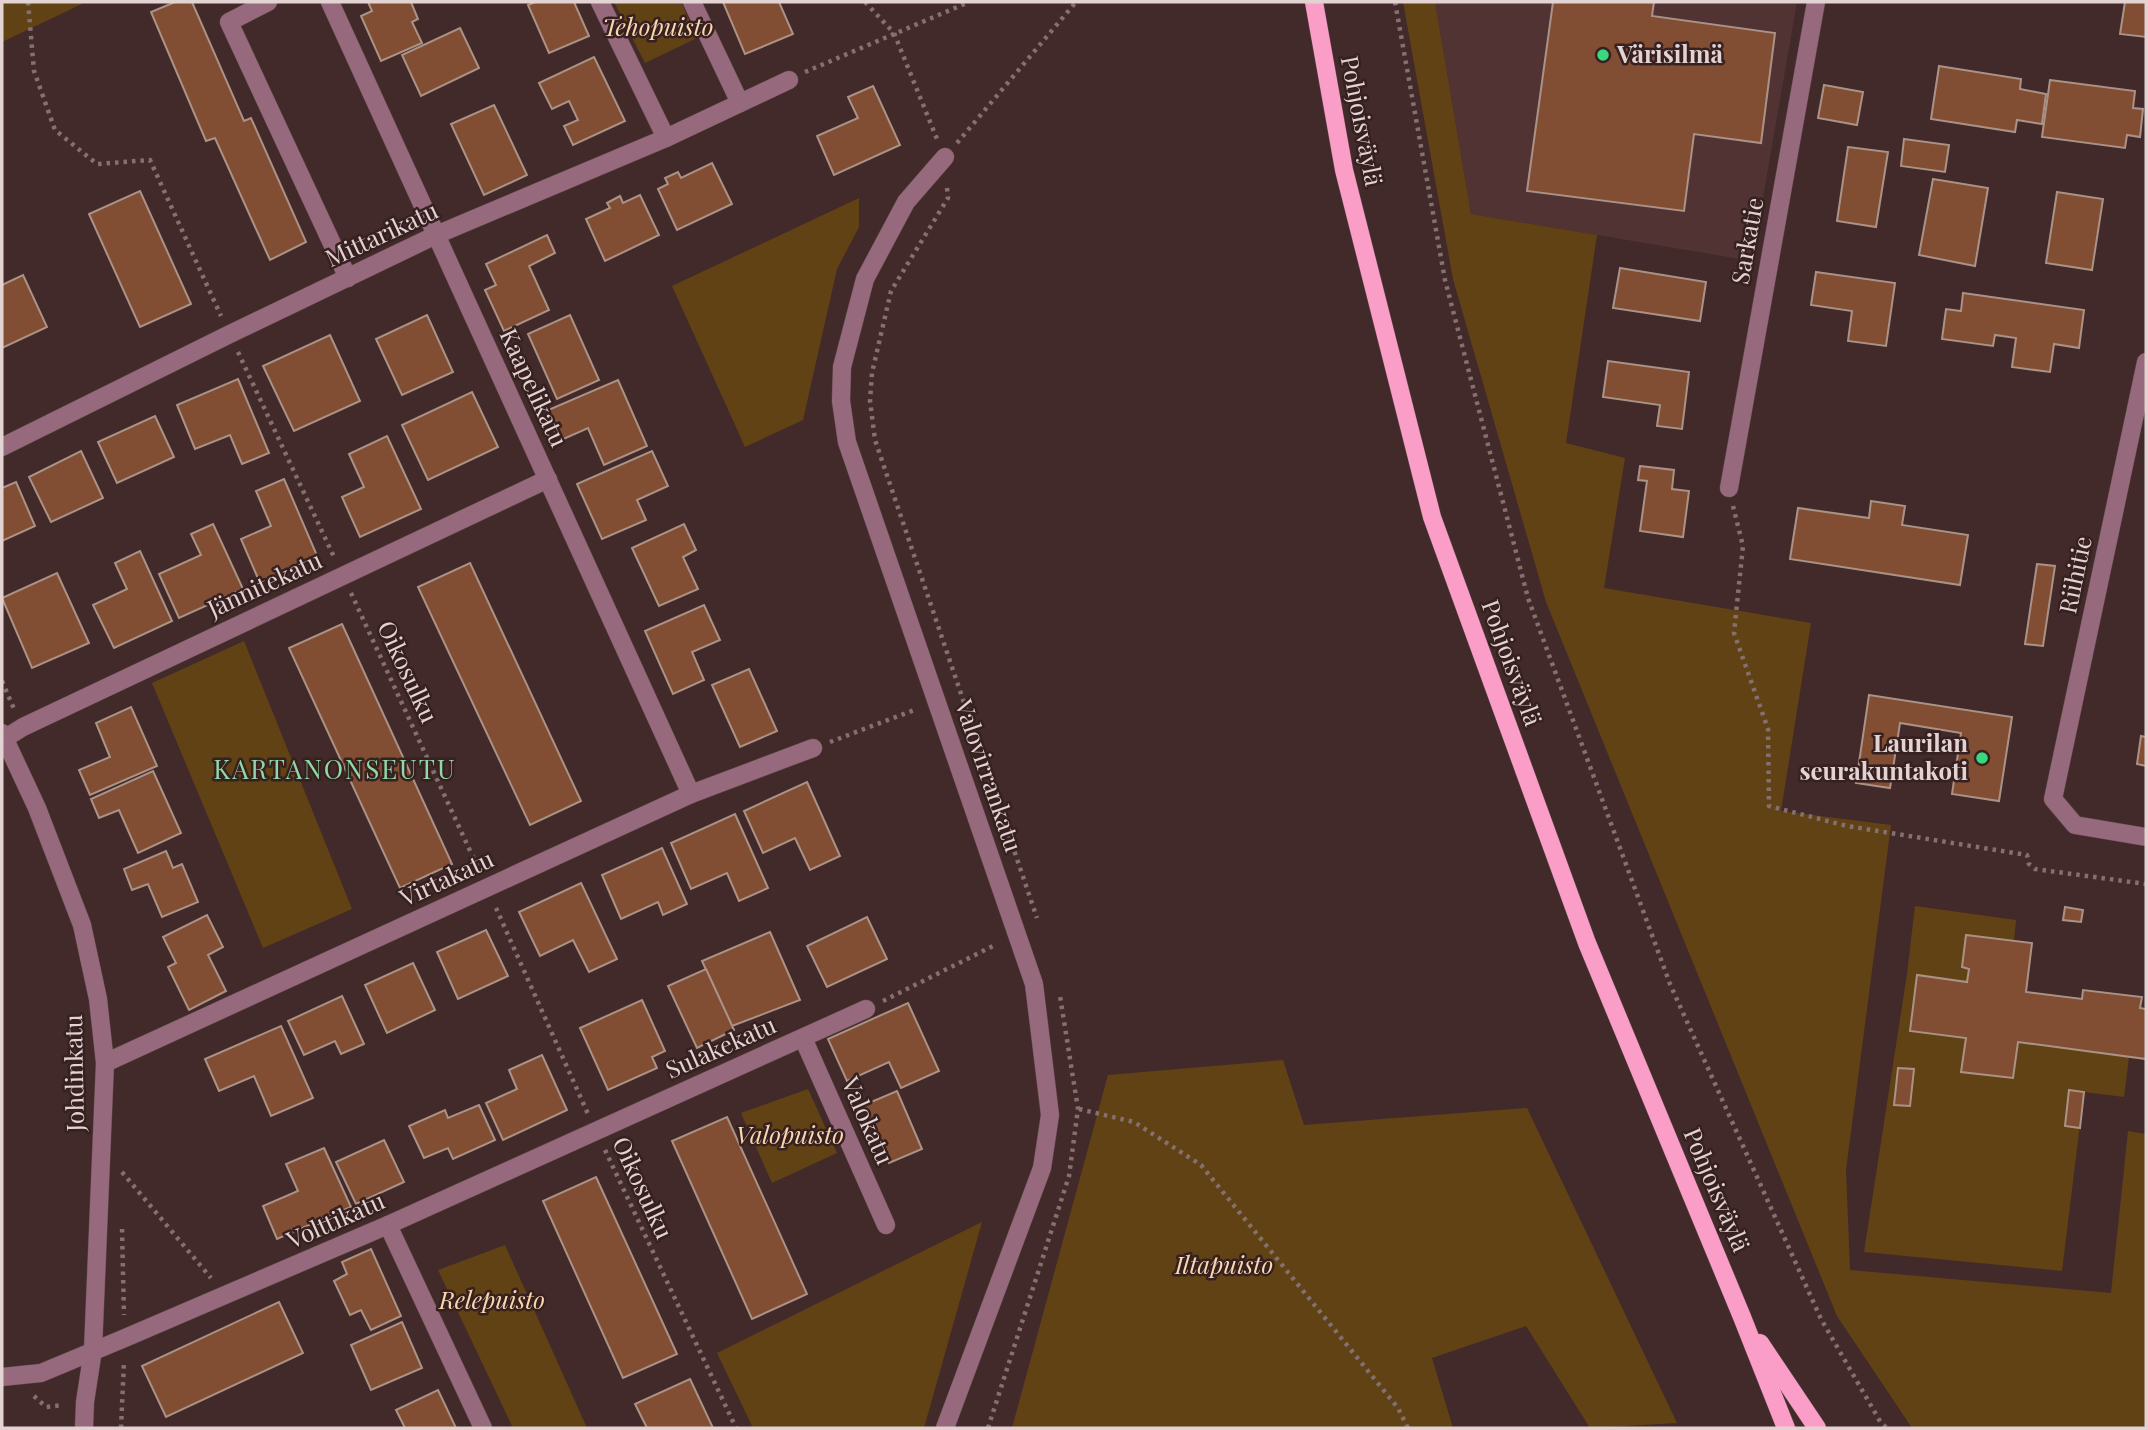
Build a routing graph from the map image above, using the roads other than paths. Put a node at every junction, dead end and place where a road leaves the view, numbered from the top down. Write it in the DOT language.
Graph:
graph roads {
  1 [pos="268,2"];
  2 [pos="330,2"];
  3 [pos="600,2"];
  4 [pos="692,2"];
  5 [pos="1314,2"];
  6 [pos="1816,2"];
  7 [pos="789,80"];
  8 [pos="740,103"];
  9 [pos="666,138"];
  10 [pos="945,157"];
  11 [pos="436,234"];
  12 [pos="348,278"];
  13 [pos="2146,362"];
  14 [pos="2,447"];
  15 [pos="548,478"];
  16 [pos="1729,488"];
  17 [pos="3,736"];
  18 [pos="813,748"];
  19 [pos="691,793"];
  20 [pos="2146,837"];
  21 [pos="866,1009"];
  22 [pos="803,1038"];
  23 [pos="105,1063"];
  24 [pos="596,1132"];
  25 [pos="388,1225"];
  26 [pos="886,1225"];
  27 [pos="1742,1317"];
  28 [pos="93,1350"];
  29 [pos="2,1377"];
  30 [pos="84,1428"];
  31 [pos="483,1428"];
  32 [pos="945,1428"];
  33 [pos="1786,1428"];
  34 [pos="1817,1428"];
  1 -- 12 [label="street"];
  2 -- 11 [label="street, Kaapelikatu"];
  3 -- 9 [label="street"];
  4 -- 8 [label="street"];
  5 -- 27 [label="main road, Pohjoisväylä"];
  6 -- 16 [label="street, Sarkatie"];
  7 -- 8 [label="street, Mittarikatu"];
  8 -- 9 [label="street, Mittarikatu"];
  9 -- 11 [label="street, Mittarikatu"];
  10 -- 32 [label="street, Valovirrankatu"];
  11 -- 12 [label="street, Mittarikatu"];
  11 -- 15 [label="street, Kaapelikatu"];
  12 -- 14 [label="street, Mittarikatu"];
  13 -- 20 [label="street, Riihitie"];
  15 -- 17 [label="street, Jännitekatu"];
  15 -- 19 [label="street, Kaapelikatu"];
  17 -- 23 [label="street, Johdinkatu"];
  18 -- 19 [label="street, Virtakatu"];
  19 -- 23 [label="street, Virtakatu"];
  21 -- 22 [label="street, Sulakekatu"];
  22 -- 24 [label="street, Sulakekatu"];
  22 -- 26 [label="street, Valokatu"];
  23 -- 28 [label="street, Johdinkatu"];
  24 -- 25 [label="street, Volttikatu"];
  25 -- 28 [label="street, Volttikatu"];
  25 -- 31 [label="street"];
  27 -- 33 [label="main road, Pohjoisväylä"];
  27 -- 34 [label="main road, Pohjoisväylä"];
  28 -- 29 [label="street, Volttikatu"];
  28 -- 30 [label="street, Johdinkatu"];
}
